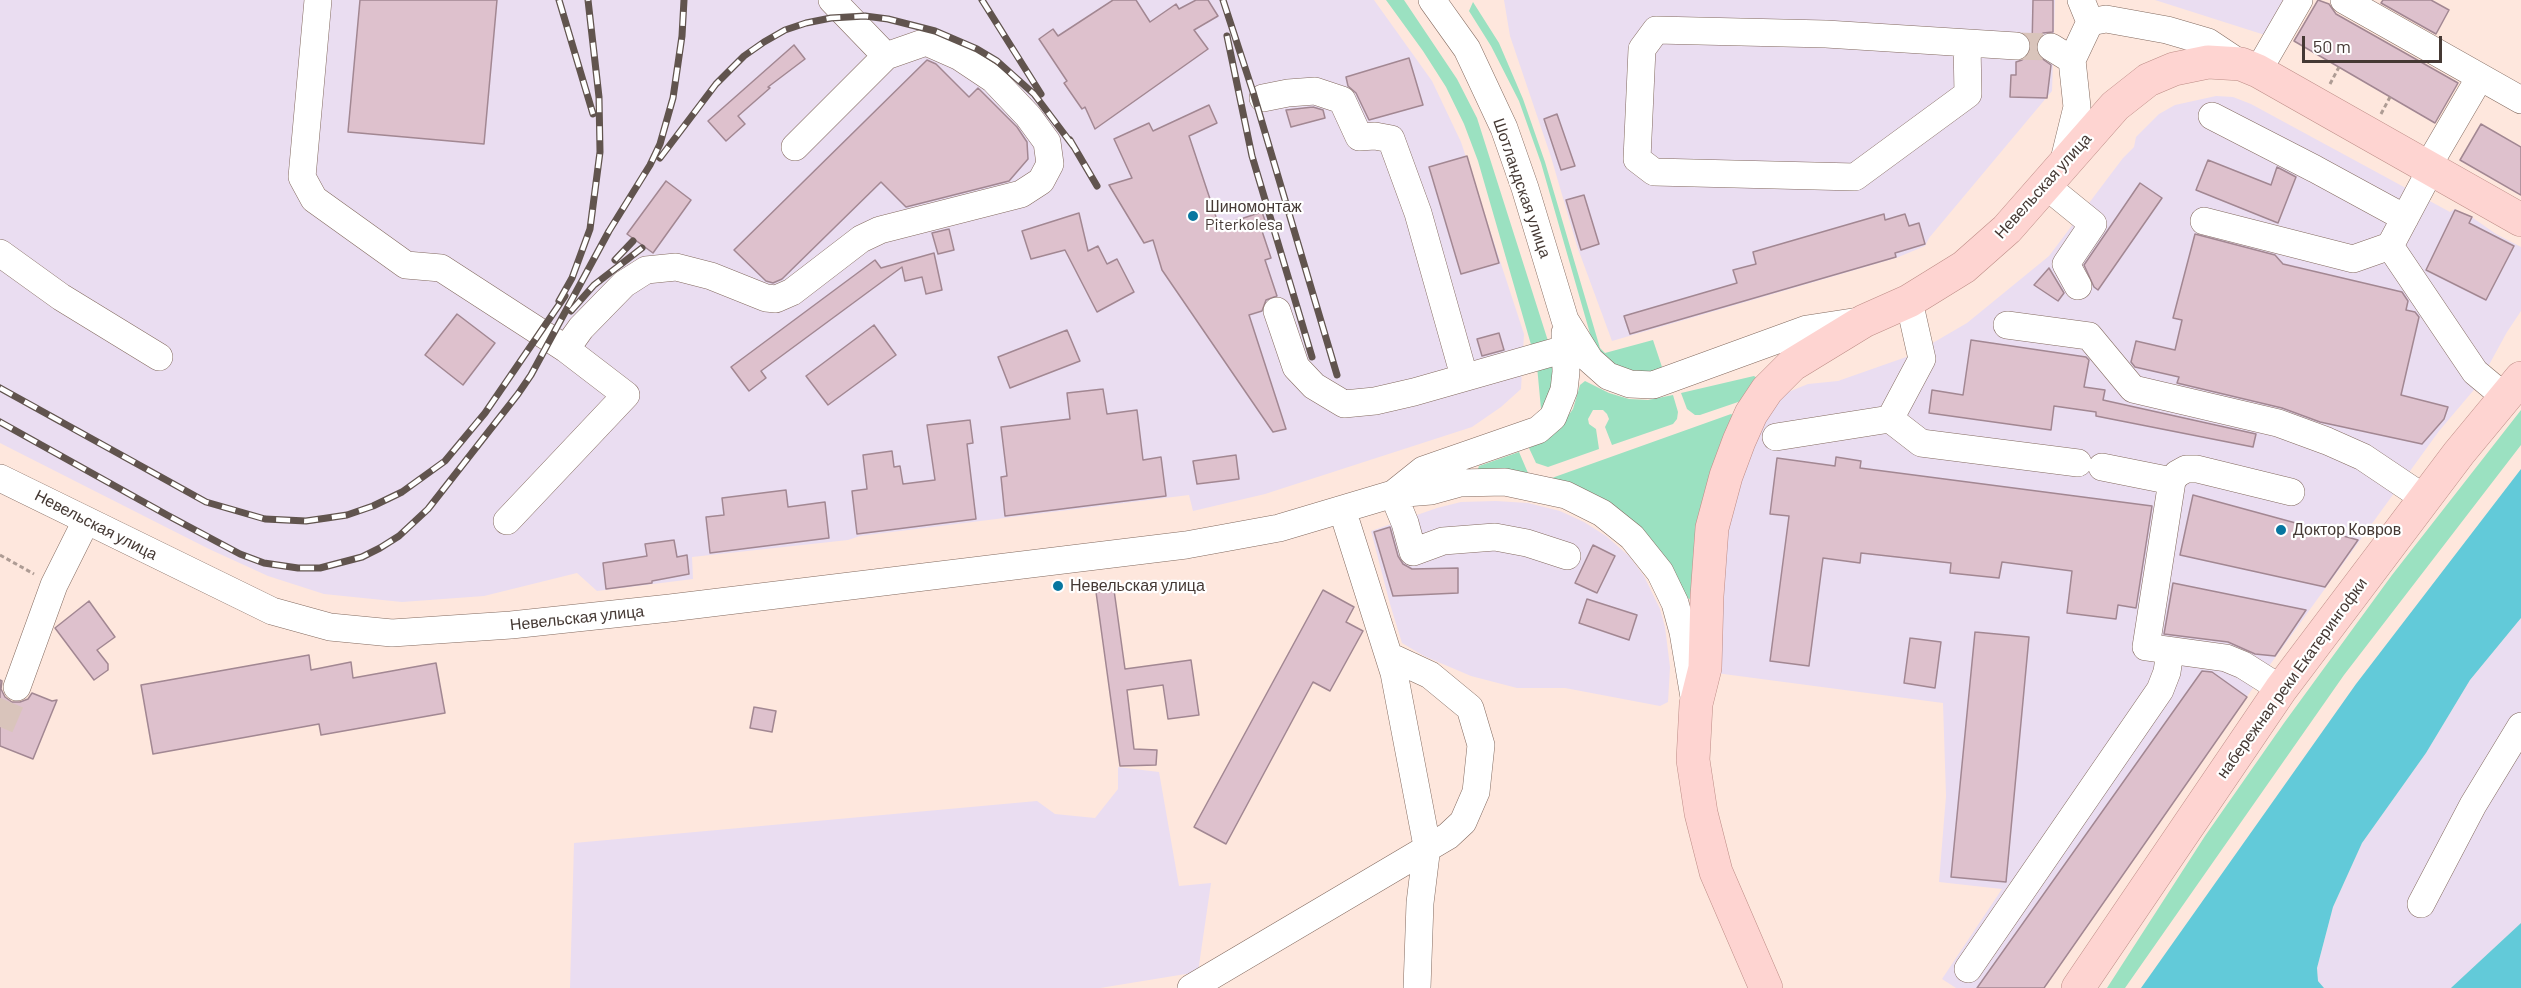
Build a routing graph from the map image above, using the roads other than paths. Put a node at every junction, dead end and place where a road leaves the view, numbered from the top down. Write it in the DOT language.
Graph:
graph roads {
  1 [pos="318,0"];
  2 [pos="832,0"];
  3 [pos="1432,0"];
  4 [pos="2299,0"];
  5 [pos="2344,0"];
  6 [pos="2086,11"];
  7 [pos="1967,45"];
  8 [pos="2016,46"];
  9 [pos="886,56"];
  10 [pos="2249,68"];
  11 [pos="2480,77"];
  12 [pos="2516,90"];
  13 [pos="1263,98"];
  14 [pos="2212,116"];
  15 [pos="795,147"];
  16 [pos="2430,168"];
  17 [pos="2054,175"];
  18 [pos="2405,218"];
  19 [pos="2521,220"];
  20 [pos="2204,221"];
  21 [pos="2390,246"];
  22 [pos="0,254"];
  23 [pos="2078,286"];
  24 [pos="1909,301"];
  25 [pos="1277,311"];
  26 [pos="1565,320"];
  27 [pos="1864,321"];
  28 [pos="2007,324"];
  29 [pos="566,349"];
  30 [pos="1565,349"];
  31 [pos="159,357"];
  32 [pos="1464,376"];
  33 [pos="2516,380"];
  34 [pos="1890,419"];
  35 [pos="1776,437"];
  36 [pos="2172,481"];
  37 [pos="2,484"];
  38 [pos="2290,492"];
  39 [pos="1393,494"];
  40 [pos="2424,498"];
  41 [pos="1342,509"];
  42 [pos="86,520"];
  43 [pos="507,520"];
  44 [pos="1567,556"];
  45 [pos="2170,651"];
  46 [pos="1389,656"];
  47 [pos="17,687"];
  48 [pos="2281,689"];
  49 [pos="1696,704"];
  50 [pos="2521,726"];
  51 [pos="1427,846"];
  52 [pos="2421,903"];
  53 [pos="1748,950"];
  54 [pos="1968,969"];
  55 [pos="2077,984"];
  56 [pos="1191,988"];
  57 [pos="1417,988"];
  58 [pos="1755,988"];
  59 [pos="1766,988"];
  1 -- 29 [label="street"];
  2 -- 9 [label="street"];
  3 -- 26 [label="street, Шотландская улица"];
  4 -- 10 [label="street"];
  5 -- 11 [label="street"];
  6 -- 10 [label="street"];
  6 -- 17 [label="street"];
  7 -- 7 [label="street"];
  7 -- 8 [label="street"];
  9 -- 15 [label="street"];
  9 -- 29 [label="street"];
  10 -- 16 [label="main road, Невельская улица"];
  10 -- 17 [label="main road, Невельская улица"];
  11 -- 12 [label="street"];
  11 -- 16 [label="street"];
  13 -- 32 [label="street"];
  14 -- 18 [label="street"];
  16 -- 18 [label="street"];
  16 -- 19 [label="main road, Невельская улица"];
  17 -- 23 [label="street"];
  17 -- 24 [label="main road, Невельская улица"];
  18 -- 21 [label="street"];
  20 -- 21 [label="street"];
  21 -- 33 [label="street"];
  22 -- 31 [label="street"];
  24 -- 27 [label="main road, Невельская улица"];
  24 -- 34 [label="street"];
  25 -- 32 [label="street"];
  26 -- 27 [label="street, Невельская улица"];
  26 -- 30 [label="street"];
  27 -- 49 [label="main road"];
  28 -- 40 [label="street"];
  29 -- 43 [label="street"];
  30 -- 32 [label="street"];
  30 -- 39 [label="street"];
  33 -- 40 [label="main road, набережная реки Екатерингофки"];
  34 -- 35 [label="street"];
  34 -- 36 [label="street"];
  36 -- 38 [label="street"];
  36 -- 45 [label="street"];
  37 -- 42 [label="street, Невельская улица"];
  39 -- 41 [label="street, Невельская улица"];
  39 -- 44 [label="street"];
  39 -- 49 [label="street"];
  40 -- 48 [label="main road, набережная реки Екатерингофки"];
  41 -- 42 [label="street, Невельская улица"];
  41 -- 46 [label="street"];
  42 -- 47 [label="street"];
  45 -- 48 [label="street"];
  45 -- 54 [label="street"];
  46 -- 51 [label="street"];
  46 -- 51 [label="street"];
  48 -- 55 [label="main road, набережная реки Екатерингофки"];
  49 -- 53 [label="main road"];
  50 -- 52 [label="street"];
  51 -- 56 [label="street"];
  51 -- 57 [label="street"];
  53 -- 58 [label="street"];
  53 -- 59 [label="main road"];
}
